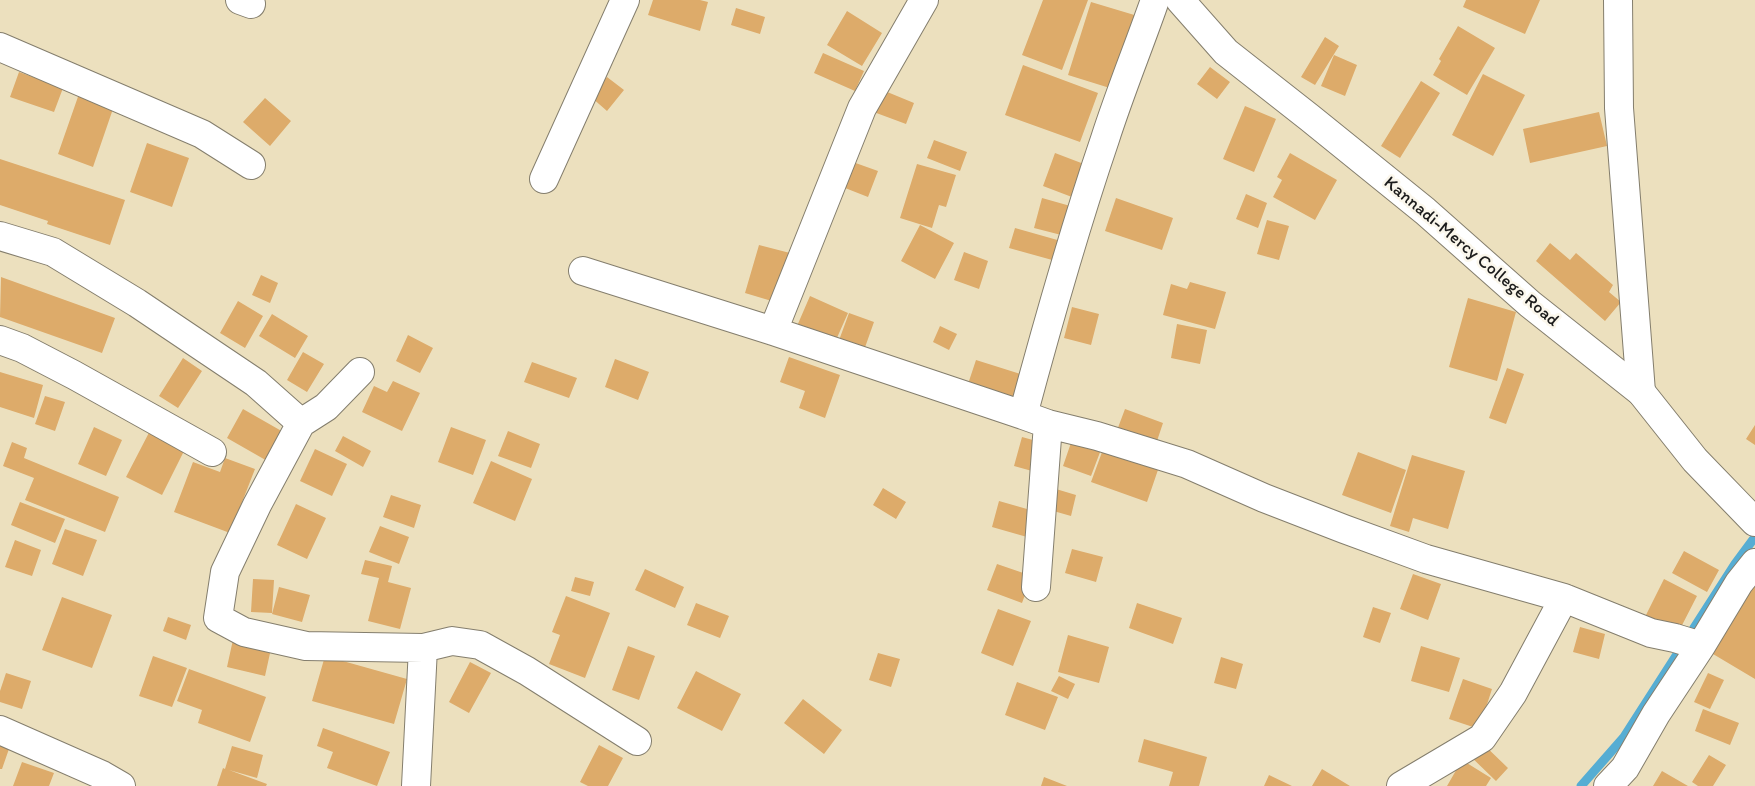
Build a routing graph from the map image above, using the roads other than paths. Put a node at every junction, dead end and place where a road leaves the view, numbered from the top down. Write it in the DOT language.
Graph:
graph roads {
  1 [pos="625,0"];
  2 [pos="924,0"];
  3 [pos="1155,0"];
  4 [pos="1180,0"];
  5 [pos="1618,0"];
  6 [pos="0,47"];
  7 [pos="251,165"];
  8 [pos="544,179"];
  9 [pos="0,236"];
  10 [pos="583,271"];
  11 [pos="773,331"];
  12 [pos="0,340"];
  13 [pos="360,372"];
  14 [pos="1641,392"];
  15 [pos="1023,415"];
  16 [pos="301,423"];
  17 [pos="1048,424"];
  18 [pos="212,452"];
  19 [pos="1752,520"];
  20 [pos="1755,563"];
  21 [pos="1036,587"];
  22 [pos="1564,598"];
  23 [pos="1701,646"];
  24 [pos="423,648"];
  25 [pos="0,730"];
  26 [pos="637,741"];
  27 [pos="121,786"];
  28 [pos="416,786"];
  29 [pos="1401,786"];
  30 [pos="1608,786"];
  1 -- 8 [label="street"];
  2 -- 11 [label="street"];
  3 -- 15 [label="street"];
  4 -- 14 [label="street, Kannadi-Mercy College Road"];
  5 -- 14 [label="street"];
  6 -- 7 [label="street"];
  9 -- 16 [label="street"];
  10 -- 11 [label="street"];
  11 -- 15 [label="street"];
  12 -- 18 [label="street"];
  13 -- 16 [label="street"];
  14 -- 19 [label="street, Kannadi-Mercy College Road"];
  15 -- 17 [label="street"];
  16 -- 24 [label="street"];
  17 -- 21 [label="street"];
  17 -- 22 [label="street"];
  20 -- 23 [label="street"];
  22 -- 23 [label="street"];
  22 -- 29 [label="street"];
  23 -- 30 [label="street"];
  24 -- 26 [label="street"];
  24 -- 28 [label="street"];
  25 -- 27 [label="street"];
}
